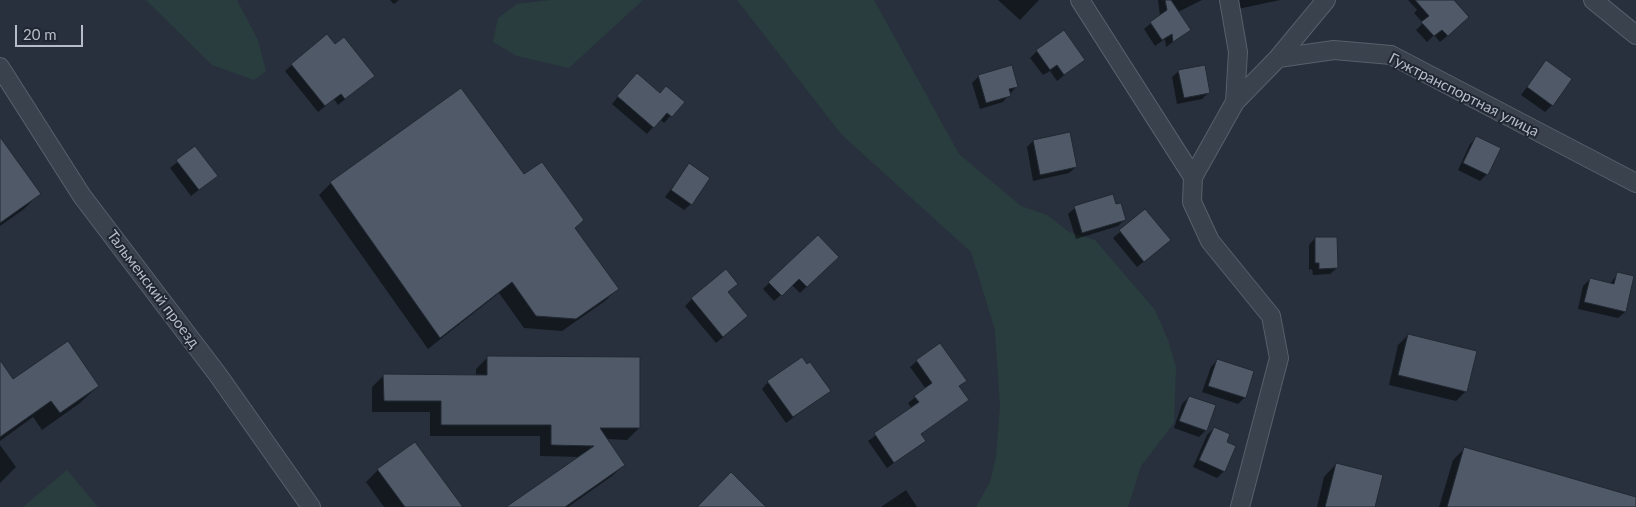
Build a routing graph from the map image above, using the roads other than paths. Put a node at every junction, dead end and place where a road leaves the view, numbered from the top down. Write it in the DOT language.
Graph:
graph roads {
  1 [pos="1080,0"];
  2 [pos="1229,0"];
  3 [pos="1326,0"];
  4 [pos="1593,0"];
  5 [pos="1636,35"];
  6 [pos="1278,58"];
  7 [pos="0,67"];
  8 [pos="1235,102"];
  9 [pos="1193,177"];
  10 [pos="1636,183"];
  11 [pos="311,507"];
  12 [pos="1240,507"];
  1 -- 9 [label="street"];
  2 -- 8 [label="street"];
  3 -- 6 [label="street"];
  4 -- 5 [label="street"];
  6 -- 8 [label="street"];
  6 -- 10 [label="street, Гужтранспортная улица"];
  7 -- 11 [label="street, Тальменский проезд"];
  8 -- 9 [label="street"];
  9 -- 12 [label="street"];
}
